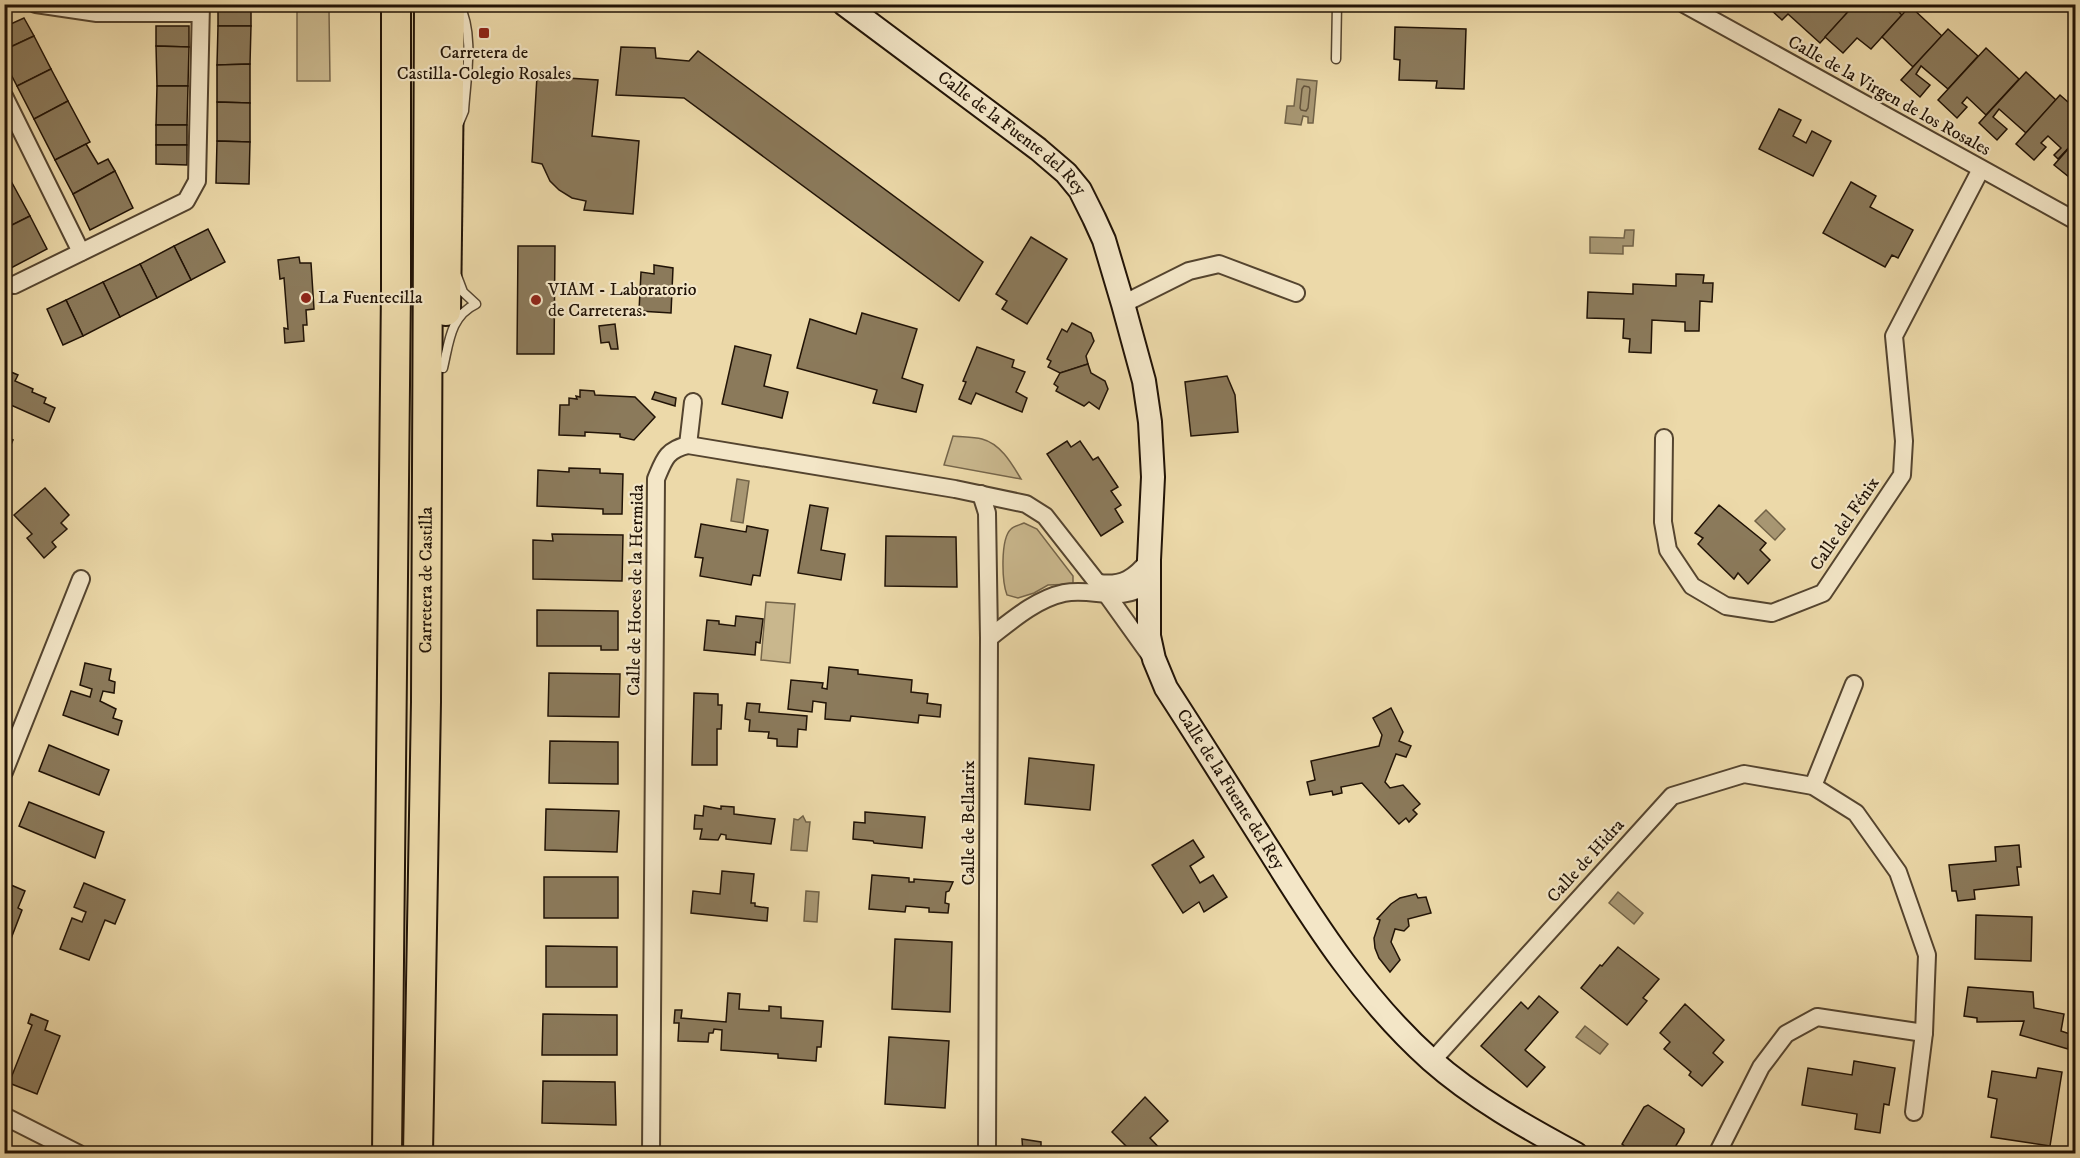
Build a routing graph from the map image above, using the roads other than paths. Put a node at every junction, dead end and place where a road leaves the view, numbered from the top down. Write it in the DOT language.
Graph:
graph roads {
  1 [pos="36,4"];
  2 [pos="381,4"];
  3 [pos="396,4"];
  4 [pos="429,4"];
  5 [pos="450,4"];
  6 [pos="459,4"];
  7 [pos="844,4"];
  8 [pos="1337,4"];
  9 [pos="1684,4"];
  10 [pos="201,9"];
  11 [pos="1336,59"];
  12 [pos="4,96"];
  13 [pos="449,146"];
  14 [pos="1981,169"];
  15 [pos="2076,221"];
  16 [pos="448,222"];
  17 [pos="81,252"];
  18 [pos="456,252"];
  19 [pos="456,263"];
  20 [pos="14,285"];
  21 [pos="396,289"];
  22 [pos="1296,293"];
  23 [pos="1123,304"];
  24 [pos="443,368"];
  25 [pos="693,402"];
  26 [pos="1664,438"];
  27 [pos="688,445"];
  28 [pos="981,494"];
  29 [pos="1149,560"];
  30 [pos="81,579"];
  31 [pos="1149,584"];
  32 [pos="1102,589"];
  33 [pos="989,638"];
  34 [pos="1154,659"];
  35 [pos="1854,684"];
  36 [pos="426,702"];
  37 [pos="4,772"];
  38 [pos="1813,786"];
  39 [pos="1924,1033"];
  40 [pos="1432,1060"];
  41 [pos="1914,1112"];
  42 [pos="4,1116"];
  43 [pos="79,1154"];
  44 [pos="387,1154"];
  45 [pos="418,1154"];
  46 [pos="651,1154"];
  47 [pos="987,1154"];
  48 [pos="1576,1154"];
  49 [pos="1716,1154"];
  1 -- 10 [label="street"];
  2 -- 21 [label="highway"];
  3 -- 21 [label="highway, Carretera de Castilla"];
  4 -- 36 [label="highway, Carretera de Castilla"];
  5 -- 13 [label="highway"];
  6 -- 13 [label="lane"];
  7 -- 23 [label="street, Calle de la Fuente del Rey"];
  8 -- 11 [label="lane"];
  9 -- 14 [label="street, Calle de la Virgen de los Rosales"];
  10 -- 17 [label="street"];
  12 -- 17 [label="street"];
  13 -- 16 [label="highway"];
  14 -- 15 [label="street, Calle de la Virgen de los Rosales"];
  14 -- 26 [label="street, Calle del Fénix"];
  16 -- 18 [label="lane"];
  16 -- 24 [label="highway"];
  17 -- 20 [label="street"];
  19 -- 24 [label="lane"];
  21 -- 44 [label="highway, Carretera de Castilla"];
  22 -- 23 [label="street"];
  23 -- 29 [label="street, Calle de la Fuente del Rey"];
  24 -- 36 [label="highway"];
  25 -- 27 [label="street"];
  27 -- 28 [label="street"];
  27 -- 46 [label="street, Calle de Hoces de la Hermida"];
  28 -- 32 [label="street"];
  28 -- 33 [label="street, Calle de Bellatrix"];
  29 -- 31 [label="street, Calle de la Fuente del Rey"];
  29 -- 32 [label="street"];
  30 -- 37 [label="street"];
  31 -- 32 [label="street"];
  31 -- 34 [label="street, Calle de la Fuente del Rey"];
  32 -- 33 [label="street"];
  32 -- 34 [label="street"];
  33 -- 47 [label="street, Calle de Bellatrix"];
  34 -- 40 [label="street, Calle de la Fuente del Rey"];
  35 -- 38 [label="street"];
  36 -- 45 [label="highway, Carretera de Castilla"];
  38 -- 39 [label="street, Calle de Hidra"];
  38 -- 40 [label="street, Calle de Hidra"];
  39 -- 41 [label="street, Calle de Hidra"];
  39 -- 49 [label="street"];
  40 -- 48 [label="street, Calle de la Fuente del Rey"];
  42 -- 43 [label="street"];
}
